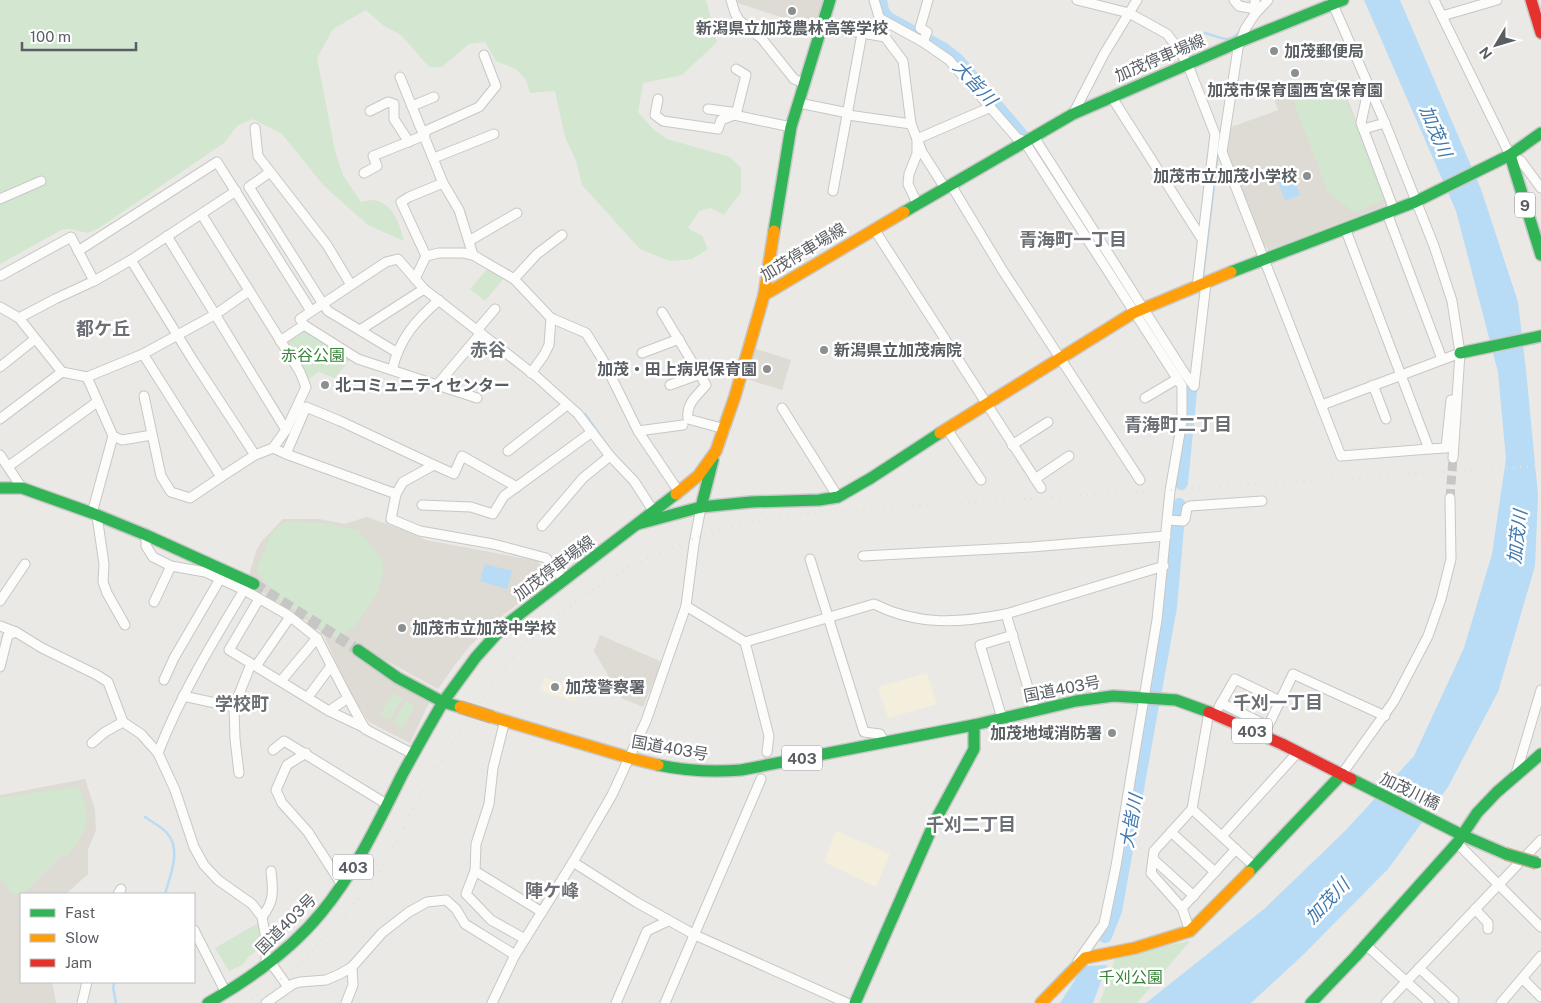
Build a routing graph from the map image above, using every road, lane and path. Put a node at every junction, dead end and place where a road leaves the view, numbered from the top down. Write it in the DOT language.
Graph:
graph roads {
  1 [pos="731,0"];
  2 [pos="830,0"];
  3 [pos="874,0"];
  4 [pos="928,0"];
  5 [pos="1077,0"];
  6 [pos="1137,0"];
  7 [pos="1234,0"];
  8 [pos="1268,0"];
  9 [pos="1434,0"];
  10 [pos="1496,0"];
  11 [pos="1531,0"];
  12 [pos="1337,1"];
  13 [pos="1107,4"];
  14 [pos="1255,8"];
  15 [pos="1129,13"];
  16 [pos="1442,16"];
  17 [pos="881,19"];
  18 [pos="822,26"];
  19 [pos="1541,33"];
  20 [pos="885,37"];
  21 [pos="860,39"];
  22 [pos="1240,41"];
  23 [pos="922,42"];
  24 [pos="484,55"];
  25 [pos="1188,65"];
  26 [pos="736,69"];
  27 [pos="400,77"];
  28 [pos="803,83"];
  29 [pos="1369,86"];
  30 [pos="1111,96"];
  31 [pos="434,97"];
  32 [pos="658,98"];
  33 [pos="799,103"];
  34 [pos="412,106"];
  35 [pos="991,107"];
  36 [pos="708,109"];
  37 [pos="370,111"];
  38 [pos="848,114"];
  39 [pos="1073,114"];
  40 [pos="735,115"];
  41 [pos="1385,123"];
  42 [pos="911,124"];
  43 [pos="791,127"];
  44 [pos="255,128"];
  45 [pos="1363,129"];
  46 [pos="424,134"];
  47 [pos="494,134"];
  48 [pos="1541,134"];
  49 [pos="1216,136"];
  50 [pos="917,139"];
  51 [pos="1029,139"];
  52 [pos="409,142"];
  53 [pos="1222,152"];
  54 [pos="1510,155"];
  55 [pos="434,158"];
  56 [pos="270,172"];
  57 [pos="364,172"];
  58 [pos="42,181"];
  59 [pos="443,183"];
  60 [pos="948,187"];
  61 [pos="1541,188"];
  62 [pos="236,191"];
  63 [pos="833,192"];
  64 [pos="0,199"];
  65 [pos="1418,201"];
  66 [pos="918,204"];
  67 [pos="1390,211"];
  68 [pos="517,213"];
  69 [pos="202,215"];
  70 [pos="1530,221"];
  71 [pos="1345,228"];
  72 [pos="874,229"];
  73 [pos="1541,232"];
  74 [pos="562,235"];
  75 [pos="167,236"];
  76 [pos="1202,239"];
  77 [pos="469,241"];
  78 [pos="78,251"];
  79 [pos="473,255"];
  80 [pos="1541,255"];
  81 [pos="426,256"];
  82 [pos="1264,259"];
  83 [pos="131,260"];
  84 [pos="0,276"];
  85 [pos="415,279"];
  86 [pos="514,279"];
  87 [pos="94,281"];
  88 [pos="1201,285"];
  89 [pos="351,286"];
  90 [pos="424,290"];
  91 [pos="249,291"];
  92 [pos="764,295"];
  93 [pos="439,300"];
  94 [pos="323,304"];
  95 [pos="495,309"];
  96 [pos="1138,310"];
  97 [pos="2,311"];
  98 [pos="311,311"];
  99 [pos="662,312"];
  100 [pos="216,314"];
  101 [pos="19,318"];
  102 [pos="551,318"];
  103 [pos="304,325"];
  104 [pos="360,330"];
  105 [pos="479,332"];
  106 [pos="178,336"];
  107 [pos="1541,336"];
  108 [pos="35,339"];
  109 [pos="679,339"];
  110 [pos="280,341"];
  111 [pos="396,352"];
  112 [pos="642,353"];
  113 [pos="1460,353"];
  114 [pos="143,354"];
  115 [pos="1060,358"];
  116 [pos="1442,360"];
  117 [pos="0,367"];
  118 [pos="392,370"];
  119 [pos="62,372"];
  120 [pos="531,373"];
  121 [pos="700,374"];
  122 [pos="1401,374"];
  123 [pos="87,377"];
  124 [pos="1177,379"];
  125 [pos="437,385"];
  126 [pos="670,385"];
  127 [pos="1373,385"];
  128 [pos="1457,394"];
  129 [pos="144,396"];
  130 [pos="477,398"];
  131 [pos="1145,398"];
  132 [pos="97,402"];
  133 [pos="567,404"];
  134 [pos="986,404"];
  135 [pos="1322,405"];
  136 [pos="782,408"];
  137 [pos="0,419"];
  138 [pos="1386,420"];
  139 [pos="1048,422"];
  140 [pos="683,425"];
  141 [pos="724,429"];
  142 [pos="947,429"];
  143 [pos="286,430"];
  144 [pos="638,431"];
  145 [pos="592,432"];
  146 [pos="152,435"];
  147 [pos="113,436"];
  148 [pos="1012,444"];
  149 [pos="273,448"];
  150 [pos="1430,449"];
  151 [pos="508,451"];
  152 [pos="716,451"];
  153 [pos="0,454"];
  154 [pos="286,454"];
  155 [pos="255,455"];
  156 [pos="610,456"];
  157 [pos="1069,456"];
  158 [pos="1453,458"];
  159 [pos="434,465"];
  160 [pos="8,466"];
  161 [pos="221,477"];
  162 [pos="1035,479"];
  163 [pos="981,480"];
  164 [pos="1140,480"];
  165 [pos="517,487"];
  166 [pos="0,488"];
  167 [pos="22,488"];
  168 [pos="1041,488"];
  169 [pos="678,492"];
  170 [pos="396,494"];
  171 [pos="838,497"];
  172 [pos="1450,498"];
  173 [pos="1262,501"];
  174 [pos="422,505"];
  175 [pos="701,507"];
  176 [pos="654,512"];
  177 [pos="95,515"];
  178 [pos="1174,520"];
  179 [pos="638,524"];
  180 [pos="542,526"];
  181 [pos="146,535"];
  182 [pos="1166,536"];
  183 [pos="863,556"];
  184 [pos="810,559"];
  185 [pos="25,564"];
  186 [pos="171,566"];
  187 [pos="1164,566"];
  188 [pos="220,580"];
  189 [pos="564,580"];
  190 [pos="249,587"];
  191 [pos="259,599"];
  192 [pos="0,601"];
  193 [pos="154,602"];
  194 [pos="686,606"];
  195 [pos="1006,614"];
  196 [pos="290,617"];
  197 [pos="829,618"];
  198 [pos="125,625"];
  199 [pos="0,626"];
  200 [pos="16,632"];
  201 [pos="1013,635"];
  202 [pos="317,638"];
  203 [pos="745,642"];
  204 [pos="358,650"];
  205 [pos="253,665"];
  206 [pos="332,666"];
  207 [pos="0,667"];
  208 [pos="164,680"];
  209 [pos="281,681"];
  210 [pos="1541,690"];
  211 [pos="183,696"];
  212 [pos="308,697"];
  213 [pos="1144,697"];
  214 [pos="348,698"];
  215 [pos="1280,701"];
  216 [pos="443,702"];
  217 [pos="1222,703"];
  218 [pos="234,706"];
  219 [pos="329,711"];
  220 [pos="1035,711"];
  221 [pos="1212,713"];
  222 [pos="1384,716"];
  223 [pos="1002,718"];
  224 [pos="505,720"];
  225 [pos="124,722"];
  226 [pos="974,725"];
  227 [pos="365,729"];
  228 [pos="92,743"];
  229 [pos="885,743"];
  230 [pos="273,750"];
  231 [pos="767,752"];
  232 [pos="1298,752"];
  233 [pos="158,753"];
  234 [pos="306,753"];
  235 [pos="413,754"];
  236 [pos="1541,754"];
  237 [pos="630,758"];
  238 [pos="239,773"];
  239 [pos="1342,774"];
  240 [pos="1516,774"];
  241 [pos="761,779"];
  242 [pos="1353,782"];
  243 [pos="388,805"];
  244 [pos="1192,808"];
  245 [pos="1171,832"];
  246 [pos="1222,836"];
  247 [pos="1457,836"];
  248 [pos="1541,840"];
  249 [pos="1236,849"];
  250 [pos="1153,859"];
  251 [pos="573,862"];
  252 [pos="1539,863"];
  253 [pos="1254,866"];
  254 [pos="271,871"];
  255 [pos="475,871"];
  256 [pos="1215,872"];
  257 [pos="342,885"];
  258 [pos="1498,885"];
  259 [pos="1194,896"];
  260 [pos="1182,908"];
  261 [pos="1476,909"];
  262 [pos="542,912"];
  263 [pos="262,917"];
  264 [pos="668,921"];
  265 [pos="1541,927"];
  266 [pos="1488,929"];
  267 [pos="1190,931"];
  268 [pos="195,932"];
  269 [pos="695,936"];
  270 [pos="525,939"];
  271 [pos="1366,945"];
  272 [pos="515,955"];
  273 [pos="1541,956"];
  274 [pos="268,965"];
  275 [pos="352,967"];
  276 [pos="1074,967"];
  277 [pos="1420,968"];
  278 [pos="1523,978"];
  279 [pos="1407,981"];
  280 [pos="87,983"];
  281 [pos="288,988"];
  282 [pos="226,993"];
  283 [pos="1541,996"];
  284 [pos="1454,1000"];
  285 [pos="82,1003"];
  286 [pos="208,1003"];
  287 [pos="266,1003"];
  288 [pos="346,1003"];
  289 [pos="492,1003"];
  290 [pos="616,1003"];
  291 [pos="665,1003"];
  292 [pos="847,1003"];
  293 [pos="855,1003"];
  294 [pos="1041,1003"];
  295 [pos="1311,1003"];
  296 [pos="1386,1003"];
  297 [pos="1430,1003"];
  298 [pos="1501,1003"];
  1 -- 28 [label="street"];
  2 -- 18 [label="main road"];
  3 -- 17 [label="street"];
  4 -- 23 [label="street"];
  5 -- 13 [label="street"];
  6 -- 15 [label="street"];
  7 -- 14 [label="street"];
  8 -- 14 [label="street"];
  9 -- 16 [label="street"];
  10 -- 16 [label="street"];
  11 -- 19 [label="main road"];
  12 -- 22 [label="main road, 加茂停車場線"];
  12 -- 29 [label="street"];
  13 -- 15 [label="street"];
  14 -- 22 [label="street"];
  15 -- 25 [label="street"];
  15 -- 39 [label="street"];
  16 -- 54 [label="street"];
  17 -- 20 [label="street"];
  17 -- 23 [label="street"];
  18 -- 20 [label="street"];
  18 -- 28 [label="main road"];
  20 -- 42 [label="street"];
  21 -- 38 [label="street"];
  22 -- 25 [label="main road, 加茂停車場線"];
  22 -- 53 [label="street"];
  23 -- 35 [label="street"];
  24 -- 46 [label="street"];
  25 -- 30 [label="main road, 加茂停車場線"];
  25 -- 49 [label="street"];
  26 -- 40 [label="street"];
  27 -- 34 [label="street"];
  28 -- 33 [label="main road"];
  29 -- 41 [label="street"];
  29 -- 45 [label="street"];
  30 -- 39 [label="main road, 加茂停車場線"];
  30 -- 76 [label="street"];
  31 -- 34 [label="street"];
  32 -- 40 [label="street"];
  33 -- 38 [label="street"];
  33 -- 43 [label="main road"];
  34 -- 46 [label="street"];
  35 -- 50 [label="street"];
  35 -- 51 [label="street"];
  36 -- 40 [label="street"];
  37 -- 52 [label="street"];
  38 -- 42 [label="street"];
  38 -- 63 [label="street"];
  39 -- 51 [label="main road, 加茂停車場線"];
  40 -- 43 [label="street"];
  41 -- 45 [label="street"];
  41 -- 65 [label="street"];
  42 -- 50 [label="street"];
  43 -- 92 [label="main road"];
  44 -- 56 [label="street"];
  45 -- 67 [label="street"];
  46 -- 52 [label="street"];
  46 -- 55 [label="street"];
  47 -- 55 [label="street"];
  48 -- 54 [label="main road"];
  49 -- 53 [label="street"];
  49 -- 76 [label="street"];
  50 -- 60 [label="street"];
  50 -- 66 [label="street"];
  51 -- 60 [label="main road, 加茂停車場線"];
  51 -- 96 [label="street"];
  52 -- 57 [label="street"];
  53 -- 82 [label="street"];
  54 -- 61 [label="street"];
  54 -- 65 [label="main road"];
  54 -- 70 [label="main road, 9"];
  55 -- 59 [label="street"];
  56 -- 89 [label="street"];
  56 -- 94 [label="street"];
  58 -- 64 [label="street"];
  59 -- 77 [label="street"];
  59 -- 81 [label="street"];
  60 -- 66 [label="main road, 加茂停車場線"];
  60 -- 115 [label="street"];
  62 -- 69 [label="street"];
  62 -- 78 [label="street"];
  62 -- 98 [label="street"];
  65 -- 67 [label="main road"];
  65 -- 113 [label="street"];
  66 -- 72 [label="main road, 加茂停車場線"];
  67 -- 71 [label="main road"];
  67 -- 116 [label="street"];
  68 -- 77 [label="street"];
  69 -- 75 [label="street"];
  69 -- 91 [label="street"];
  70 -- 73 [label="street"];
  70 -- 80 [label="main road, 9"];
  71 -- 82 [label="main road"];
  71 -- 122 [label="street"];
  72 -- 92 [label="main road, 加茂停車場線"];
  72 -- 134 [label="street"];
  74 -- 86 [label="street"];
  75 -- 83 [label="street"];
  75 -- 100 [label="street"];
  76 -- 88 [label="street"];
  77 -- 79 [label="street"];
  78 -- 84 [label="street"];
  78 -- 87 [label="street"];
  79 -- 81 [label="street"];
  79 -- 86 [label="street"];
  81 -- 85 [label="street"];
  82 -- 88 [label="main road"];
  82 -- 135 [label="street"];
  83 -- 87 [label="street"];
  83 -- 106 [label="street"];
  85 -- 89 [label="street"];
  85 -- 90 [label="street"];
  86 -- 102 [label="street"];
  87 -- 101 [label="street"];
  88 -- 96 [label="main road"];
  88 -- 96 [label="street"];
  89 -- 94 [label="street"];
  90 -- 93 [label="street"];
  90 -- 104 [label="street"];
  91 -- 100 [label="street"];
  91 -- 110 [label="street"];
  92 -- 141 [label="main road, 加茂停車場線"];
  93 -- 105 [label="street"];
  93 -- 111 [label="street"];
  94 -- 98 [label="street"];
  94 -- 104 [label="street"];
  95 -- 105 [label="street"];
  96 -- 115 [label="main road"];
  96 -- 124 [label="street"];
  97 -- 101 [label="street"];
  98 -- 103 [label="street"];
  99 -- 109 [label="street"];
  100 -- 106 [label="street"];
  100 -- 143 [label="street"];
  101 -- 108 [label="street"];
  102 -- 120 [label="street"];
  102 -- 144 [label="street"];
  103 -- 110 [label="street"];
  103 -- 118 [label="street"];
  104 -- 111 [label="street"];
  105 -- 120 [label="street"];
  105 -- 125 [label="street"];
  106 -- 114 [label="street"];
  106 -- 155 [label="street"];
  107 -- 113 [label="main road"];
  108 -- 117 [label="street"];
  108 -- 119 [label="street"];
  109 -- 112 [label="street"];
  109 -- 121 [label="street"];
  110 -- 143 [label="street"];
  111 -- 118 [label="street"];
  113 -- 116 [label="street"];
  113 -- 128 [label="street"];
  114 -- 123 [label="street"];
  114 -- 161 [label="street"];
  115 -- 134 [label="main road"];
  115 -- 164 [label="street"];
  116 -- 122 [label="street"];
  118 -- 125 [label="street"];
  119 -- 123 [label="street"];
  119 -- 137 [label="street"];
  120 -- 133 [label="street"];
  121 -- 126 [label="street"];
  121 -- 141 [label="street"];
  122 -- 127 [label="street"];
  122 -- 150 [label="street"];
  123 -- 132 [label="street"];
  124 -- 131 [label="street"];
  124 -- 178 [label="street"];
  125 -- 130 [label="street"];
  127 -- 135 [label="street"];
  127 -- 138 [label="street"];
  128 -- 150 [label="street"];
  128 -- 158 [label="street"];
  129 -- 146 [label="street"];
  132 -- 147 [label="street"];
  132 -- 160 [label="street"];
  133 -- 145 [label="street"];
  133 -- 151 [label="street"];
  134 -- 142 [label="main road"];
  134 -- 148 [label="street"];
  135 -- 150 [label="street"];
  136 -- 171 [label="street"];
  139 -- 148 [label="street"];
  140 -- 144 [label="street"];
  141 -- 152 [label="main road, 加茂停車場線"];
  142 -- 163 [label="street"];
  142 -- 171 [label="main road"];
  143 -- 149 [label="street"];
  144 -- 169 [label="street"];
  145 -- 156 [label="street"];
  145 -- 165 [label="street"];
  146 -- 147 [label="street"];
  146 -- 161 [label="street"];
  147 -- 177 [label="street"];
  148 -- 162 [label="street"];
  149 -- 154 [label="street"];
  149 -- 155 [label="street"];
  152 -- 169 [label="main road, 加茂停車場線"];
  152 -- 175 [label="main road"];
  153 -- 160 [label="street"];
  154 -- 159 [label="street"];
  154 -- 170 [label="street"];
  155 -- 161 [label="street"];
  156 -- 176 [label="street"];
  156 -- 180 [label="street"];
  157 -- 162 [label="street"];
  159 -- 165 [label="street"];
  159 -- 170 [label="street"];
  160 -- 167 [label="street"];
  162 -- 168 [label="street"];
  165 -- 174 [label="street"];
  166 -- 167 [label="main road"];
  167 -- 177 [label="main road"];
  169 -- 176 [label="main road, 加茂停車場線"];
  170 -- 189 [label="street"];
  171 -- 175 [label="main road"];
  172 -- 222 [label="street"];
  173 -- 178 [label="street"];
  175 -- 179 [label="main road"];
  175 -- 194 [label="street"];
  176 -- 179 [label="main road, 加茂停車場線"];
  177 -- 181 [label="main road"];
  177 -- 198 [label="street"];
  178 -- 182 [label="street"];
  179 -- 189 [label="main road, 加茂停車場線"];
  181 -- 186 [label="street"];
  181 -- 190 [label="main road"];
  182 -- 183 [label="street"];
  182 -- 187 [label="street"];
  184 -- 197 [label="street"];
  185 -- 192 [label="street"];
  186 -- 188 [label="street"];
  186 -- 193 [label="street"];
  187 -- 195 [label="street"];
  187 -- 213 [label="street"];
  188 -- 190 [label="street"];
  188 -- 208 [label="street"];
  189 -- 216 [label="main road, 加茂停車場線"];
  190 -- 191 [label="street"];
  190 -- 211 [label="street"];
  191 -- 196 [label="street"];
  191 -- 205 [label="street"];
  194 -- 203 [label="street"];
  194 -- 237 [label="street"];
  195 -- 197 [label="street"];
  195 -- 201 [label="street"];
  196 -- 202 [label="street"];
  196 -- 205 [label="street"];
  197 -- 203 [label="street"];
  197 -- 229 [label="street"];
  199 -- 200 [label="street"];
  200 -- 207 [label="street"];
  200 -- 225 [label="street"];
  201 -- 220 [label="street"];
  201 -- 223 [label="street"];
  202 -- 206 [label="street"];
  202 -- 209 [label="street"];
  203 -- 231 [label="street"];
  204 -- 216 [label="main road"];
  205 -- 209 [label="street"];
  205 -- 218 [label="street"];
  206 -- 212 [label="street"];
  206 -- 214 [label="street"];
  209 -- 212 [label="street"];
  210 -- 240 [label="street"];
  211 -- 218 [label="street"];
  211 -- 233 [label="street"];
  212 -- 219 [label="street"];
  213 -- 220 [label="main road, 国道403号 / 403"];
  213 -- 221 [label="main road, 国道403号 / 403"];
  213 -- 276 [label="street"];
  214 -- 219 [label="street"];
  214 -- 227 [label="street"];
  215 -- 217 [label="street"];
  215 -- 217 [label="street"];
  215 -- 222 [label="street"];
  216 -- 224 [label="main road, 国道403号 / 403, bridge"];
  216 -- 235 [label="main road, 国道403号 / 403"];
  217 -- 221 [label="street"];
  218 -- 238 [label="street"];
  219 -- 227 [label="street"];
  220 -- 223 [label="main road, 国道403号 / 403"];
  221 -- 232 [label="main road, 国道403号 / 403"];
  221 -- 244 [label="street"];
  222 -- 239 [label="street"];
  223 -- 226 [label="main road, 国道403号 / 403"];
  224 -- 237 [label="main road, 国道403号 / 403"];
  224 -- 255 [label="street"];
  225 -- 228 [label="street"];
  225 -- 233 [label="street"];
  226 -- 229 [label="main road, 国道403号 / 403"];
  226 -- 293 [label="main road"];
  227 -- 235 [label="street"];
  229 -- 237 [label="main road, 国道403号 / 403"];
  230 -- 234 [label="street"];
  232 -- 239 [label="main road, 国道403号 / 403"];
  232 -- 246 [label="street"];
  233 -- 263 [label="street"];
  234 -- 243 [label="street"];
  234 -- 257 [label="street"];
  235 -- 243 [label="main road, 国道403号 / 403"];
  236 -- 240 [label="main road"];
  237 -- 251 [label="street"];
  239 -- 242 [label="main road, 国道403号 / 403"];
  239 -- 253 [label="main road"];
  240 -- 247 [label="main road"];
  241 -- 269 [label="street"];
  242 -- 247 [label="main road, 加茂川橋 / 403"];
  243 -- 257 [label="main road, 国道403号 / 403"];
  244 -- 245 [label="street"];
  244 -- 246 [label="street"];
  245 -- 250 [label="street"];
  245 -- 256 [label="street"];
  246 -- 249 [label="street"];
  247 -- 252 [label="main road, 403, bridge"];
  247 -- 258 [label="street"];
  247 -- 271 [label="main road"];
  248 -- 258 [label="street"];
  249 -- 253 [label="street"];
  249 -- 256 [label="street"];
  250 -- 259 [label="street"];
  250 -- 260 [label="street"];
  251 -- 262 [label="street"];
  251 -- 264 [label="street"];
  253 -- 267 [label="main road"];
  254 -- 263 [label="street"];
  255 -- 262 [label="street"];
  255 -- 270 [label="street"];
  256 -- 259 [label="street"];
  257 -- 274 [label="main road, 国道403号 / 403"];
  258 -- 261 [label="street"];
  258 -- 265 [label="street"];
  259 -- 260 [label="street"];
  260 -- 267 [label="street"];
  261 -- 266 [label="street"];
  261 -- 277 [label="street"];
  262 -- 270 [label="street"];
  263 -- 274 [label="street"];
  264 -- 269 [label="street"];
  264 -- 290 [label="street"];
  267 -- 276 [label="main road"];
  268 -- 282 [label="street"];
  269 -- 291 [label="street"];
  269 -- 292 [label="street"];
  270 -- 272 [label="street"];
  271 -- 279 [label="street"];
  271 -- 295 [label="main road"];
  272 -- 275 [label="street"];
  272 -- 289 [label="street"];
  273 -- 278 [label="street"];
  274 -- 281 [label="street"];
  274 -- 282 [label="main road, 国道403号 / 403"];
  275 -- 281 [label="street"];
  275 -- 288 [label="street"];
  276 -- 294 [label="main road"];
  277 -- 279 [label="street"];
  277 -- 284 [label="street"];
  278 -- 283 [label="street"];
  278 -- 298 [label="street"];
  279 -- 296 [label="street"];
  279 -- 297 [label="street"];
  280 -- 285 [label="street"];
  281 -- 287 [label="street"];
  282 -- 286 [label="main road, 国道403号 / 403"];
}
